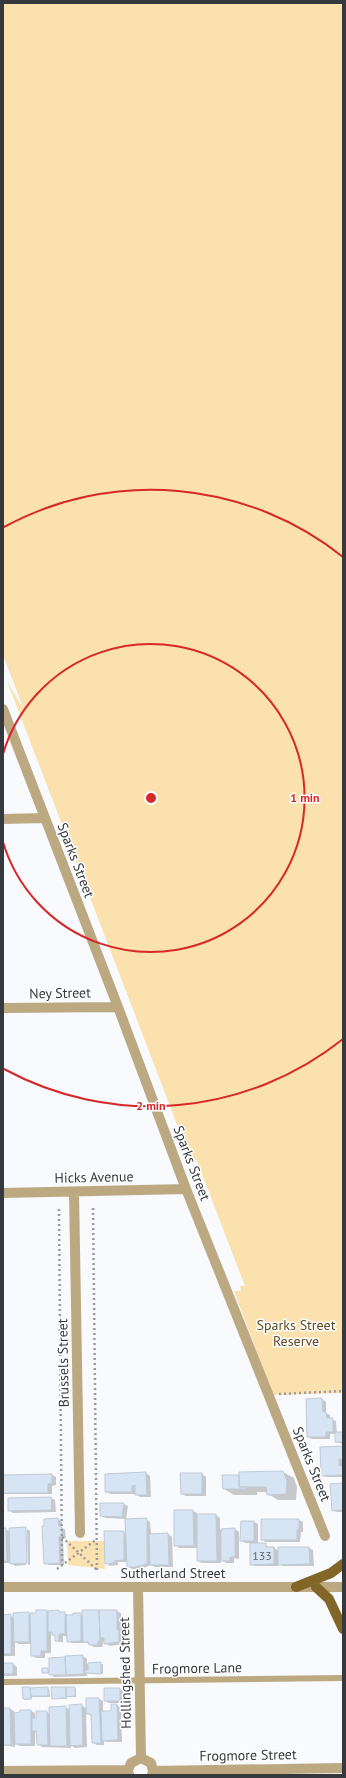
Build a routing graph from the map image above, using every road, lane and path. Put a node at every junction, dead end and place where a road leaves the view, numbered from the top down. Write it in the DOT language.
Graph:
graph roads {
  1 [pos="3,709"];
  2 [pos="3,818"];
  3 [pos="45,818"];
  4 [pos="118,1007"];
  5 [pos="3,1008"];
  6 [pos="186,1189"];
  7 [pos="74,1192"];
  8 [pos="3,1193"];
  9 [pos="93,1208"];
  10 [pos="59,1209"];
  11 [pos="343,1391"];
  12 [pos="277,1395"];
  13 [pos="80,1533"];
  14 [pos="325,1536"];
  15 [pos="62,1537"];
  16 [pos="97,1539"];
  17 [pos="79,1553"];
  18 [pos="343,1564"];
  19 [pos="62,1566"];
  20 [pos="57,1569"];
  21 [pos="3,1587"];
  22 [pos="138,1587"];
  23 [pos="296,1587"];
  24 [pos="316,1587"];
  25 [pos="343,1587"];
  26 [pos="343,1629"];
  27 [pos="343,1678"];
  28 [pos="140,1681"];
  29 [pos="3,1682"];
  30 [pos="141,1758"];
  31 [pos="343,1768"];
  32 [pos="3,1771"];
  33 [pos="129,1772"];
  34 [pos="152,1773"];
  1 -- 3 [label="street, Sparks Street"];
  2 -- 3 [label="street"];
  3 -- 4 [label="street, Sparks Street"];
  4 -- 5 [label="street, Ney Street"];
  4 -- 6 [label="street, Sparks Street"];
  6 -- 7 [label="street, Hicks Avenue"];
  6 -- 14 [label="street, Sparks Street"];
  7 -- 8 [label="street, Hicks Avenue"];
  7 -- 13 [label="street, Brussels Street"];
  9 -- 16 [label="path"];
  10 -- 15 [label="path"];
  11 -- 12 [label="path"];
  15 -- 17 [label="path"];
  15 -- 19 [label="path"];
  16 -- 17 [label="path"];
  16 -- 17 [label="path"];
  17 -- 19 [label="path"];
  18 -- 23 [label="main road"];
  19 -- 20 [label="path"];
  21 -- 22 [label="street, Sutherland Street"];
  22 -- 23 [label="street, Sutherland Street"];
  22 -- 28 [label="street, Hollingshed Street"];
  23 -- 24 [label="street, Sutherland Street"];
  24 -- 25 [label="street, Sutherland Street"];
  24 -- 26 [label="main road"];
  27 -- 28 [label="lane, Frogmore Lane"];
  28 -- 29 [label="lane, Frogmore Lane"];
  28 -- 30 [label="street, Hollingshed Street"];
  30 -- 33 [label="street"];
  30 -- 34 [label="street"];
  31 -- 34 [label="street, Frogmore Street"];
  32 -- 33 [label="street"];
}
